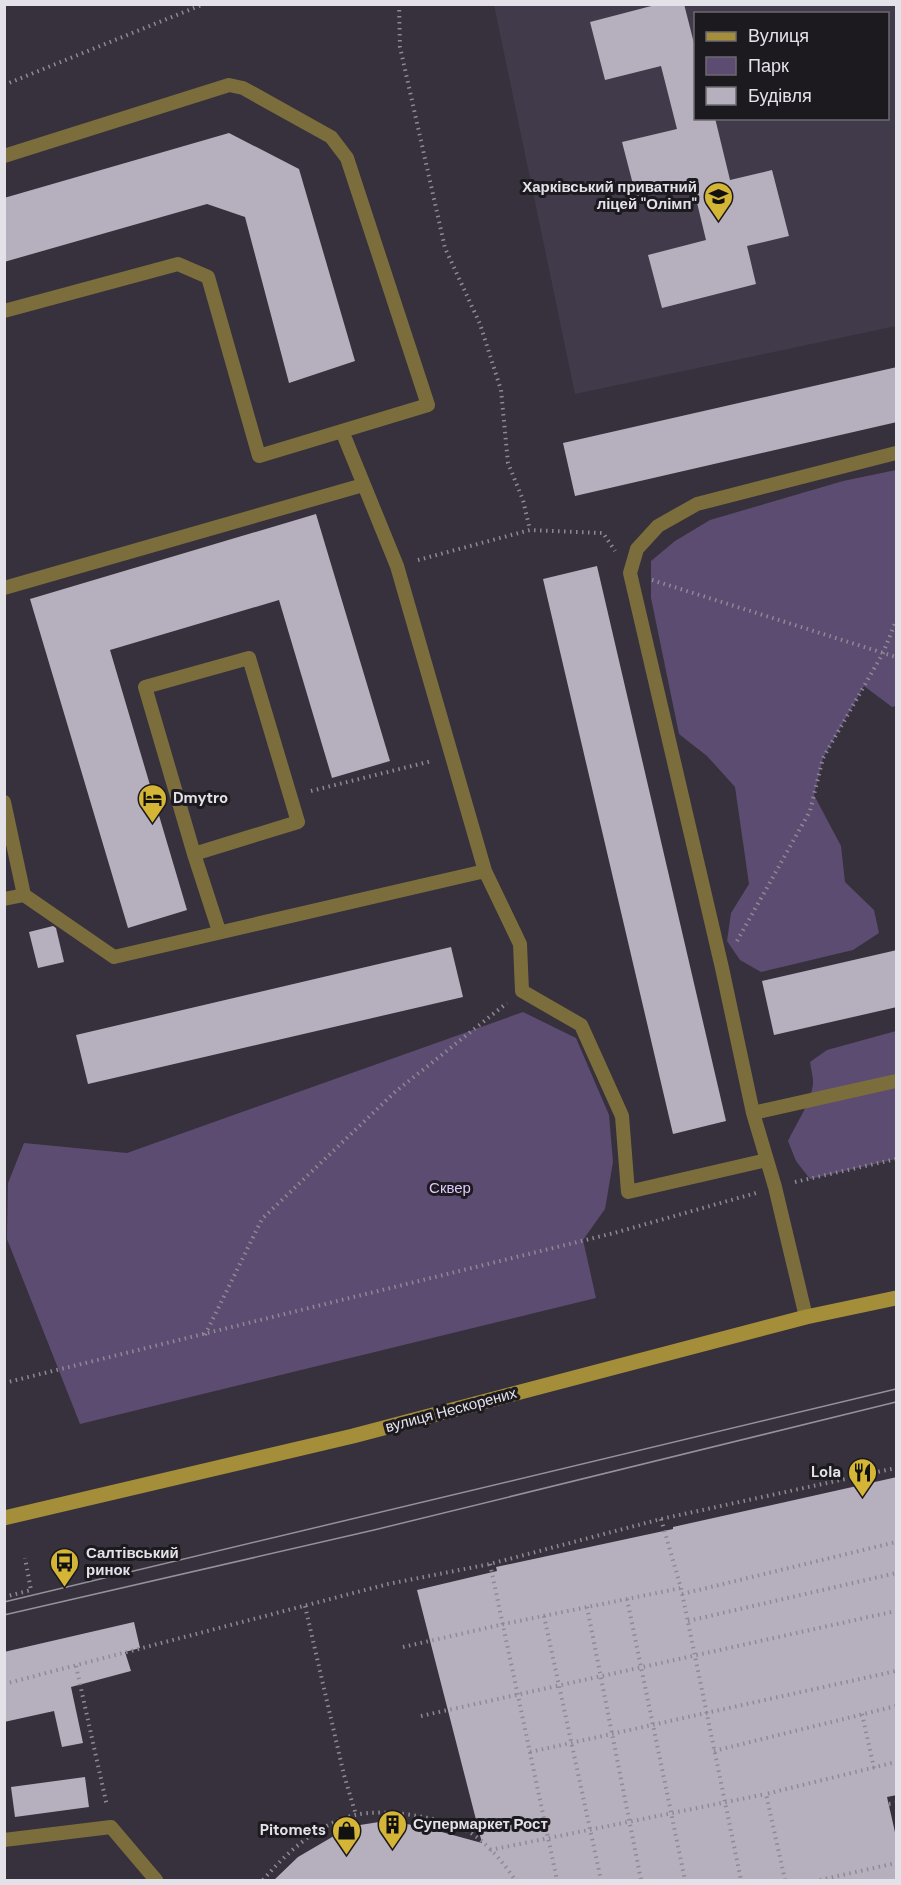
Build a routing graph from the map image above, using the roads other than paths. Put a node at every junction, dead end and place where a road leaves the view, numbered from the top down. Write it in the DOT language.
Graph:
graph roads {
  1 [pos="4,156"];
  2 [pos="4,310"];
  3 [pos="342,431"];
  4 [pos="897,453"];
  5 [pos="363,485"];
  6 [pos="4,588"];
  7 [pos="4,802"];
  8 [pos="194,854"];
  9 [pos="485,871"];
  10 [pos="24,895"];
  11 [pos="4,899"];
  12 [pos="219,931"];
  13 [pos="897,1081"];
  14 [pos="753,1113"];
  15 [pos="767,1160"];
  16 [pos="897,1298"];
  17 [pos="806,1317"];
  18 [pos="4,1518"];
  19 [pos="4,1840"];
  20 [pos="156,1881"];
  1 -- 3 [label="lane"];
  2 -- 3 [label="lane"];
  3 -- 5 [label="lane"];
  4 -- 14 [label="lane"];
  5 -- 6 [label="lane"];
  5 -- 9 [label="lane"];
  7 -- 10 [label="lane"];
  8 -- 8 [label="lane"];
  8 -- 12 [label="lane"];
  9 -- 12 [label="lane"];
  9 -- 15 [label="lane"];
  10 -- 11 [label="lane"];
  10 -- 12 [label="lane"];
  13 -- 14 [label="lane"];
  14 -- 15 [label="lane"];
  15 -- 17 [label="lane"];
  16 -- 17 [label="main road, вулиця Нескорених"];
  17 -- 18 [label="main road, вулиця Нескорених"];
  19 -- 20 [label="lane"];
}
